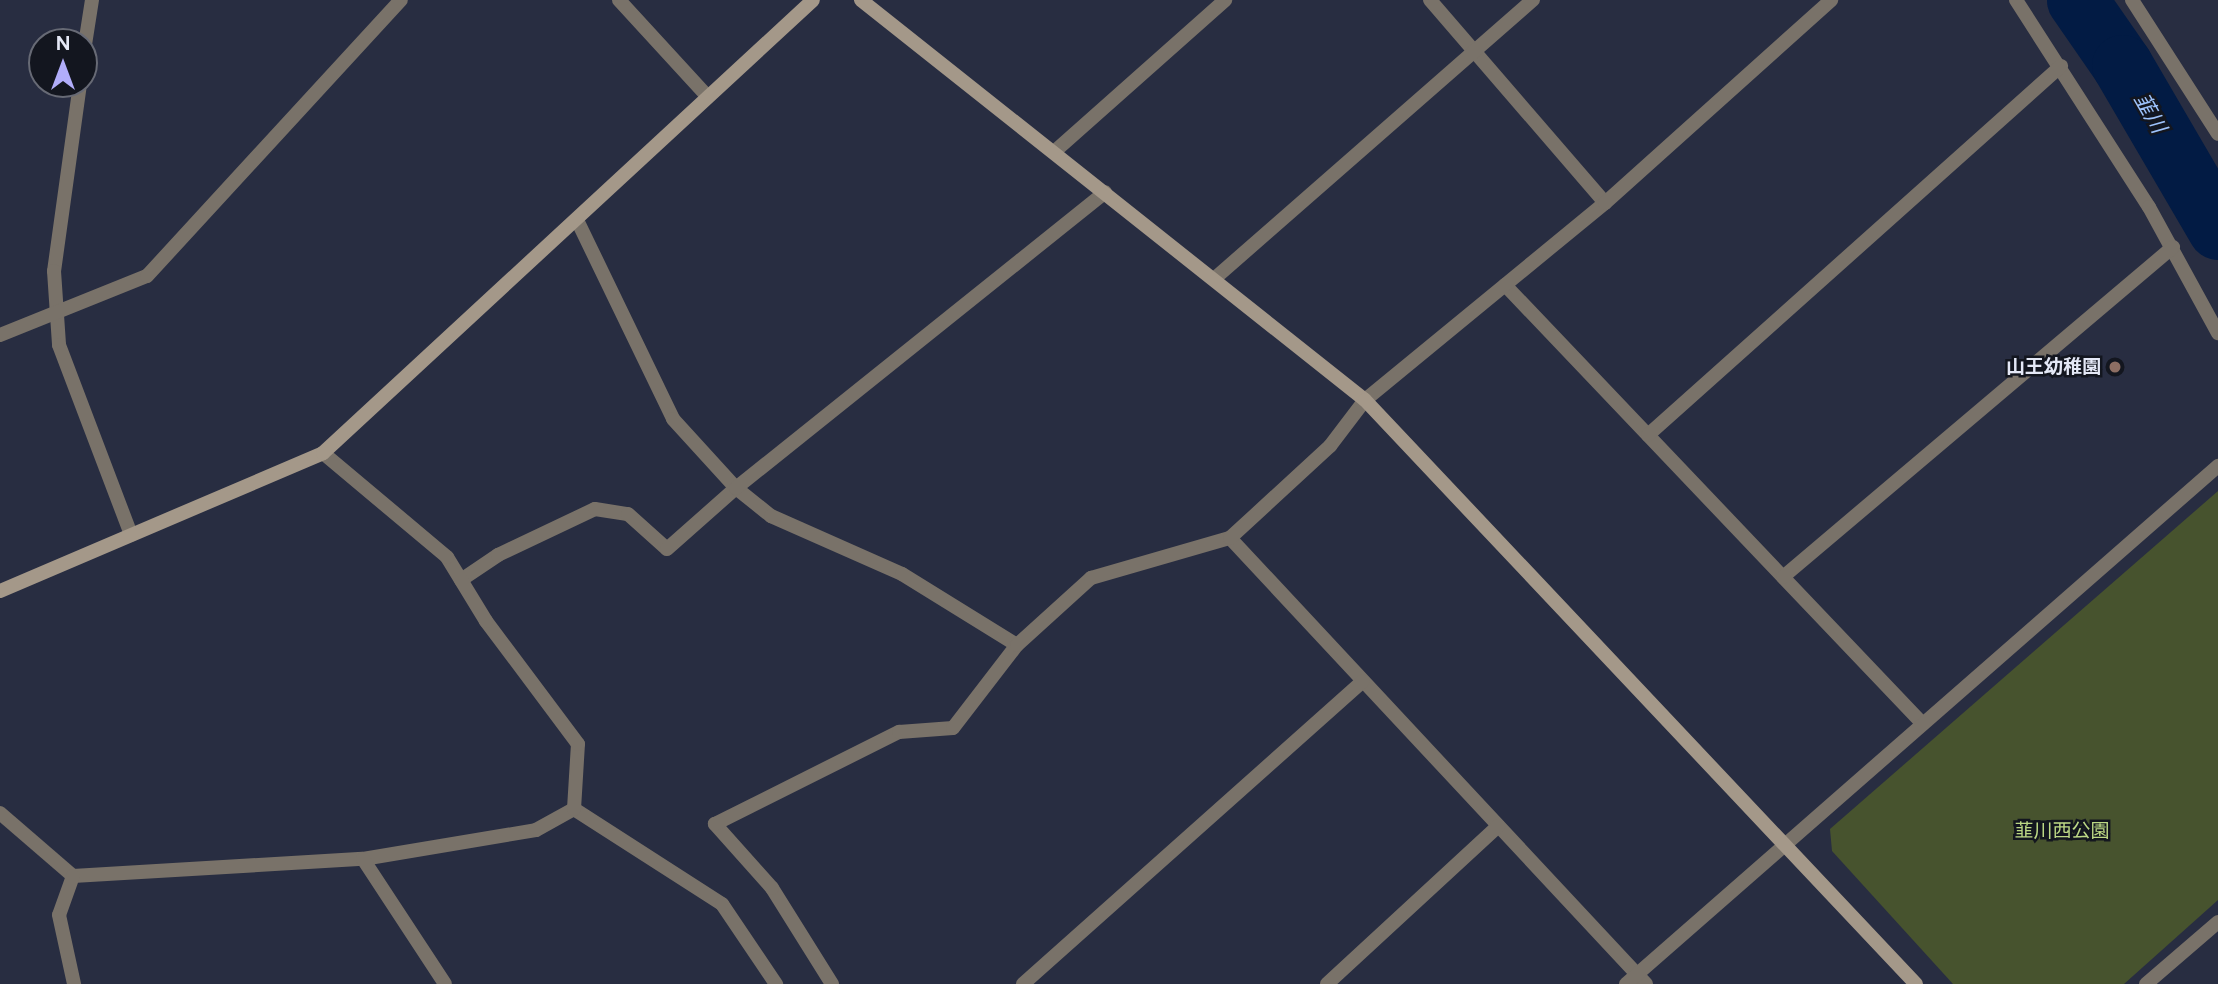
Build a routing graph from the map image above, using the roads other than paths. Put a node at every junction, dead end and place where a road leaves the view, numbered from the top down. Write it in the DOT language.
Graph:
graph roads {
  1 [pos="92,0"];
  2 [pos="401,0"];
  3 [pos="619,0"];
  4 [pos="813,0"];
  5 [pos="861,0"];
  6 [pos="1224,0"];
  7 [pos="1430,0"];
  8 [pos="1533,0"];
  9 [pos="1830,0"];
  10 [pos="2016,0"];
  11 [pos="2132,0"];
  12 [pos="88,28"];
  13 [pos="1475,52"];
  14 [pos="2061,66"];
  15 [pos="707,96"];
  16 [pos="77,98"];
  17 [pos="2218,134"];
  18 [pos="1054,152"];
  19 [pos="1105,192"];
  20 [pos="1605,203"];
  21 [pos="578,220"];
  22 [pos="2173,247"];
  23 [pos="1214,279"];
  24 [pos="1505,285"];
  25 [pos="57,314"];
  26 [pos="2218,333"];
  27 [pos="0,335"];
  28 [pos="1365,400"];
  29 [pos="1648,435"];
  30 [pos="323,453"];
  31 [pos="2218,466"];
  32 [pos="736,488"];
  33 [pos="131,535"];
  34 [pos="1230,538"];
  35 [pos="1783,577"];
  36 [pos="461,580"];
  37 [pos="0,591"];
  38 [pos="1017,645"];
  39 [pos="1363,681"];
  40 [pos="1922,722"];
  41 [pos="574,809"];
  42 [pos="0,813"];
  43 [pos="1498,826"];
  44 [pos="1783,844"];
  45 [pos="363,859"];
  46 [pos="73,876"];
  47 [pos="2218,922"];
  48 [pos="1636,981"];
  49 [pos="74,984"];
  50 [pos="445,984"];
  51 [pos="776,984"];
  52 [pos="832,984"];
  53 [pos="1023,984"];
  54 [pos="1328,984"];
  55 [pos="1916,984"];
  56 [pos="2146,984"];
  1 -- 12 [label="street"];
  2 -- 25 [label="street"];
  3 -- 15 [label="street"];
  4 -- 15 [label="street"];
  5 -- 18 [label="street"];
  6 -- 18 [label="street"];
  7 -- 13 [label="street"];
  8 -- 13 [label="street"];
  9 -- 20 [label="street"];
  10 -- 14 [label="street"];
  11 -- 17 [label="street"];
  13 -- 20 [label="street"];
  13 -- 23 [label="street"];
  14 -- 22 [label="street"];
  14 -- 29 [label="street"];
  15 -- 21 [label="street"];
  16 -- 25 [label="street"];
  18 -- 19 [label="street"];
  19 -- 23 [label="street"];
  19 -- 32 [label="street"];
  20 -- 24 [label="street"];
  21 -- 30 [label="street"];
  21 -- 32 [label="street"];
  22 -- 26 [label="street"];
  22 -- 35 [label="street"];
  23 -- 28 [label="street"];
  24 -- 28 [label="street"];
  24 -- 29 [label="street"];
  25 -- 27 [label="street"];
  25 -- 33 [label="street"];
  28 -- 34 [label="street"];
  28 -- 44 [label="street"];
  29 -- 35 [label="street"];
  30 -- 33 [label="street"];
  30 -- 36 [label="street"];
  31 -- 40 [label="street"];
  32 -- 36 [label="street"];
  32 -- 38 [label="street"];
  33 -- 37 [label="street"];
  34 -- 38 [label="street"];
  34 -- 39 [label="street"];
  35 -- 40 [label="street"];
  36 -- 41 [label="street"];
  38 -- 52 [label="street"];
  39 -- 43 [label="street"];
  39 -- 53 [label="street"];
  40 -- 44 [label="street"];
  41 -- 45 [label="street"];
  41 -- 51 [label="street"];
  42 -- 46 [label="street"];
  43 -- 48 [label="street"];
  43 -- 54 [label="street"];
  44 -- 48 [label="street"];
  44 -- 55 [label="street"];
  45 -- 46 [label="street"];
  45 -- 50 [label="street"];
  46 -- 49 [label="street"];
  47 -- 56 [label="street"];
}
